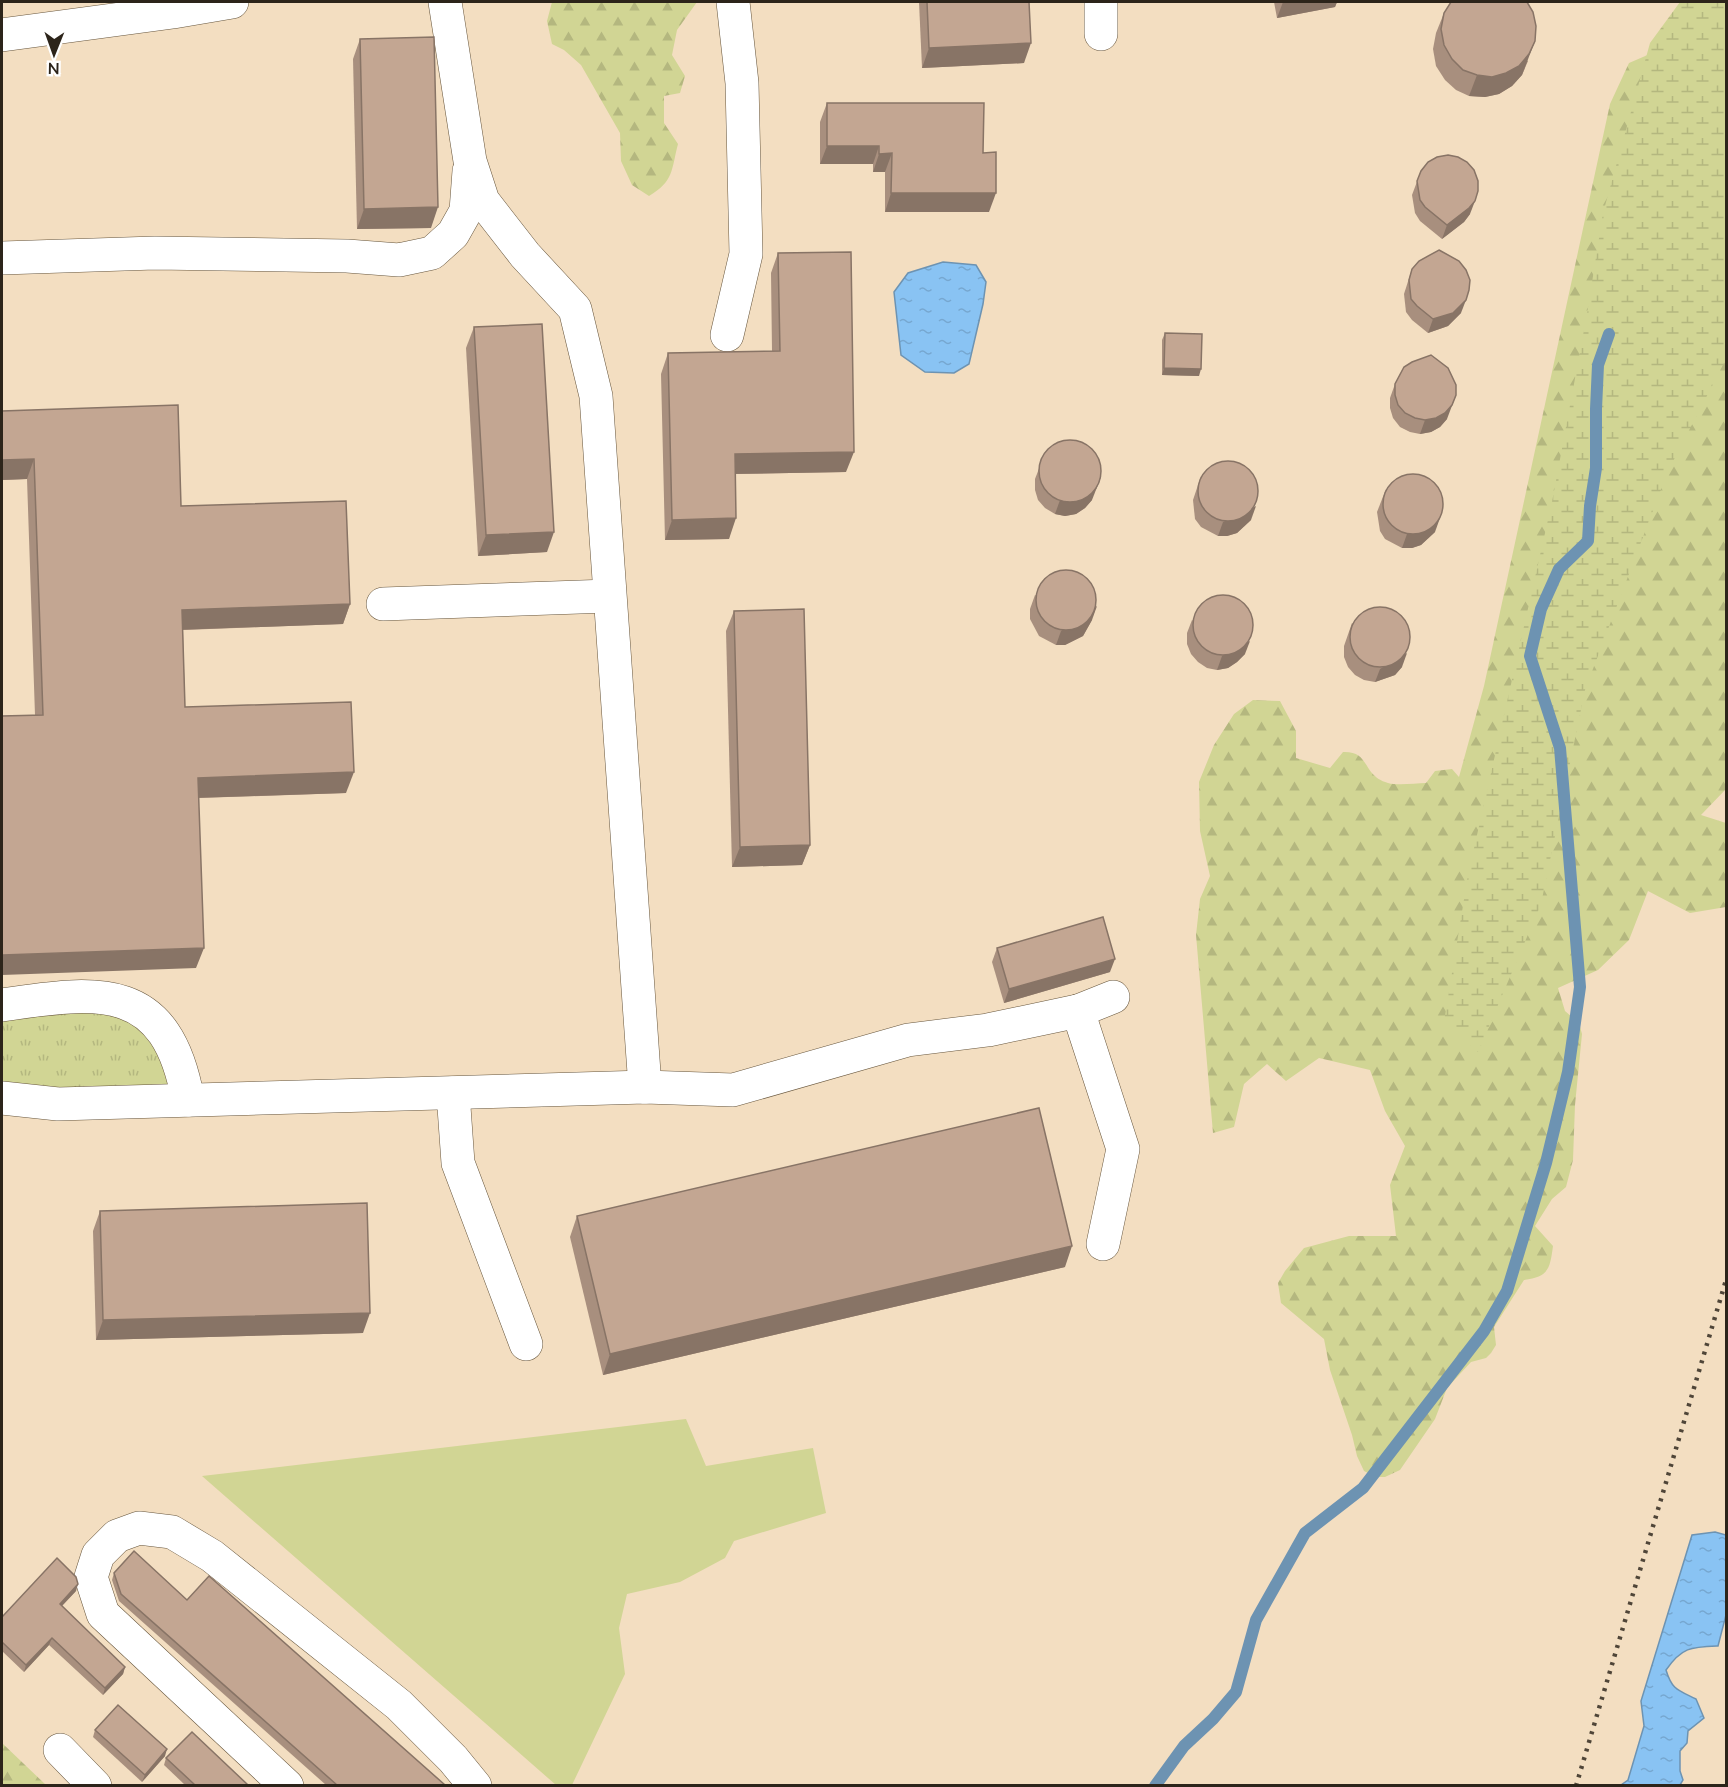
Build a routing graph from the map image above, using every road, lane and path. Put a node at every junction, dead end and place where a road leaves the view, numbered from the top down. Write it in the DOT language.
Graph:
graph roads {
  1 [pos="231,2"];
  2 [pos="445,2"];
  3 [pos="733,2"];
  4 [pos="1101,2"];
  5 [pos="175,7"];
  6 [pos="1101,34"];
  7 [pos="2,35"];
  8 [pos="470,160"];
  9 [pos="2,258"];
  10 [pos="727,335"];
  11 [pos="609,596"];
  12 [pos="383,604"];
  13 [pos="1113,997"];
  14 [pos="2,1005"];
  15 [pos="1078,1011"];
  16 [pos="645,1087"];
  17 [pos="453,1093"];
  18 [pos="2,1098"];
  19 [pos="188,1100"];
  20 [pos="1103,1244"];
  21 [pos="526,1344"];
  22 [pos="60,1750"];
  23 [pos="95,1785"];
  24 [pos="287,1785"];
  25 [pos="475,1785"];
  1 -- 5 [label="street"];
  2 -- 8 [label="street"];
  3 -- 10 [label="street"];
  4 -- 6 [label="street"];
  5 -- 7 [label="street"];
  8 -- 9 [label="street"];
  8 -- 11 [label="street"];
  11 -- 12 [label="street"];
  11 -- 16 [label="street"];
  13 -- 15 [label="street"];
  14 -- 19 [label="street"];
  15 -- 16 [label="street"];
  15 -- 20 [label="street"];
  16 -- 17 [label="street"];
  17 -- 19 [label="street"];
  17 -- 21 [label="street"];
  18 -- 19 [label="street"];
  22 -- 23 [label="street"];
  24 -- 25 [label="street"];
}
